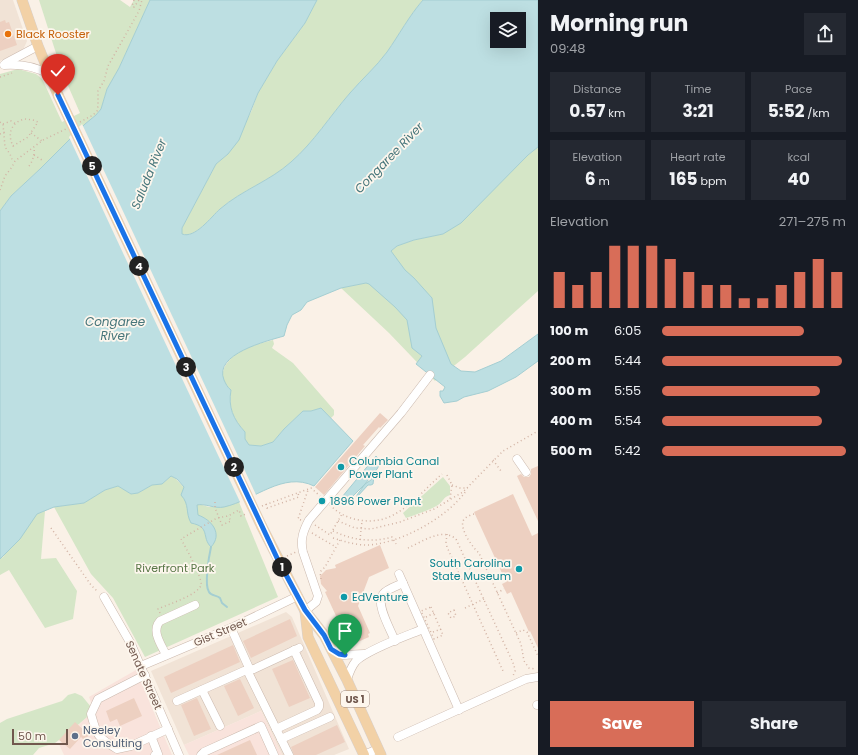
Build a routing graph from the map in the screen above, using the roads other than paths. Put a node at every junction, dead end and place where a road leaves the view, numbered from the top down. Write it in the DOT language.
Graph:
graph roads {
  1 [pos="22,0"];
  2 [pos="38,46"];
  3 [pos="2,66"];
  4 [pos="50,75"];
  5 [pos="430,375"];
  6 [pos="517,459"];
  7 [pos="526,472"];
  8 [pos="399,574"];
  9 [pos="403,583"];
  10 [pos="298,596"];
  11 [pos="104,597"];
  12 [pos="195,605"];
  13 [pos="305,610"];
  14 [pos="231,628"];
  15 [pos="423,629"];
  16 [pos="395,641"];
  17 [pos="331,649"];
  18 [pos="365,654"];
  19 [pos="166,655"];
  20 [pos="141,666"];
  21 [pos="248,670"];
  22 [pos="145,675"];
  23 [pos="538,677"];
  24 [pos="347,680"];
  25 [pos="202,690"];
  26 [pos="177,701"];
  27 [pos="459,710"];
  28 [pos="330,717"];
  29 [pos="220,726"];
  30 [pos="168,729"];
  31 [pos="276,729"];
  32 [pos="150,736"];
  33 [pos="398,737"];
  34 [pos="281,740"];
  35 [pos="379,752"];
  36 [pos="155,755"];
  37 [pos="179,755"];
  38 [pos="201,755"];
  39 [pos="274,755"];
  40 [pos="289,755"];
  41 [pos="364,755"];
  1 -- 2 [label="main road, US 1"];
  2 -- 3 [label="street"];
  2 -- 4 [label="main road, US 1"];
  3 -- 4 [label="street"];
  4 -- 10 [label="main road, US 1, bridge"];
  5 -- 13 [label="street"];
  6 -- 7 [label="street"];
  8 -- 9 [label="street"];
  9 -- 15 [label="street"];
  9 -- 16 [label="street"];
  10 -- 13 [label="main road, US 1"];
  10 -- 14 [label="street, Gist Street"];
  11 -- 20 [label="street, Senate Street"];
  12 -- 19 [label="street"];
  13 -- 17 [label="main road, US 1"];
  13 -- 41 [label="main road"];
  14 -- 19 [label="street, Gist Street"];
  14 -- 21 [label="street"];
  15 -- 16 [label="street"];
  15 -- 27 [label="street"];
  16 -- 18 [label="street"];
  17 -- 18 [label="street"];
  17 -- 24 [label="main road, US 1"];
  18 -- 24 [label="street"];
  19 -- 20 [label="street, Gist Street"];
  20 -- 22 [label="street, Senate Street"];
  21 -- 25 [label="street"];
  21 -- 31 [label="street"];
  21 -- 31 [label="street"];
  22 -- 30 [label="street, Senate Street"];
  22 -- 32 [label="street"];
  23 -- 27 [label="street"];
  24 -- 35 [label="main road, US 1"];
  25 -- 26 [label="street"];
  25 -- 29 [label="street"];
  27 -- 33 [label="street"];
  28 -- 34 [label="street"];
  30 -- 32 [label="street"];
  30 -- 37 [label="street, Senate Street"];
  31 -- 34 [label="street"];
  32 -- 36 [label="street"];
  34 -- 40 [label="street"];
  35 -- 41 [label="street"];
  38 -- 39 [label="street"];
}
